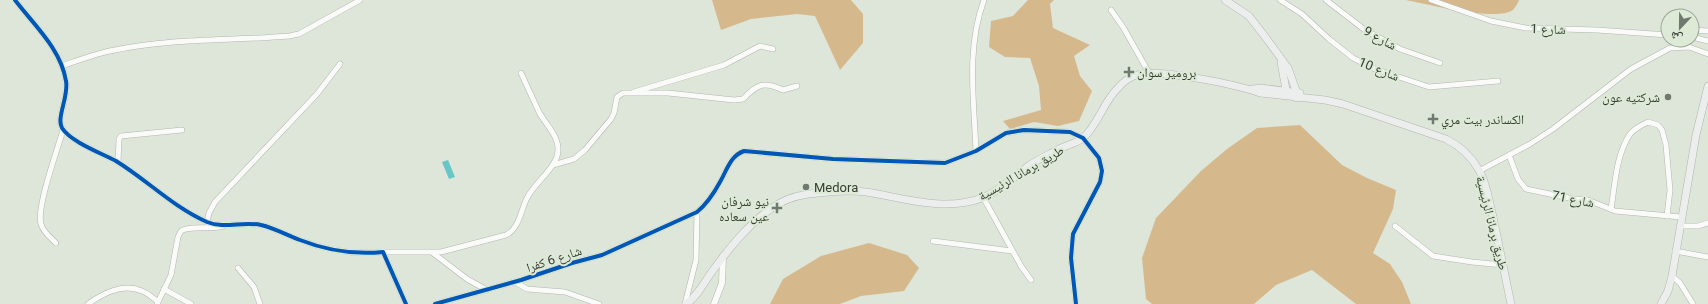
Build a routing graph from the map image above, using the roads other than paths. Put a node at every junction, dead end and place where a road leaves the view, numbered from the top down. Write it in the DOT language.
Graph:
graph roads {
  1 [pos="15,0"];
  2 [pos="360,0"];
  3 [pos="984,0"];
  4 [pos="1225,0"];
  5 [pos="1280,0"];
  6 [pos="1326,0"];
  7 [pos="1431,0"];
  8 [pos="1111,10"];
  9 [pos="1660,34"];
  10 [pos="773,49"];
  11 [pos="1708,54"];
  12 [pos="1281,60"];
  13 [pos="1440,63"];
  14 [pos="340,64"];
  15 [pos="62,66"];
  16 [pos="521,73"];
  17 [pos="1149,73"];
  18 [pos="1498,82"];
  19 [pos="797,86"];
  20 [pos="1708,86"];
  21 [pos="632,93"];
  22 [pos="1287,95"];
  23 [pos="1297,95"];
  24 [pos="63,130"];
  25 [pos="182,130"];
  26 [pos="1083,138"];
  27 [pos="976,151"];
  28 [pos="1509,155"];
  29 [pos="118,162"];
  30 [pos="553,165"];
  31 [pos="1479,170"];
  32 [pos="983,197"];
  33 [pos="1611,209"];
  34 [pos="697,212"];
  35 [pos="1666,216"];
  36 [pos="1681,217"];
  37 [pos="207,222"];
  38 [pos="1708,223"];
  39 [pos="226,226"];
  40 [pos="1395,226"];
  41 [pos="1679,226"];
  42 [pos="933,242"];
  43 [pos="56,243"];
  44 [pos="1012,251"];
  45 [pos="1675,251"];
  46 [pos="383,252"];
  47 [pos="433,253"];
  48 [pos="723,256"];
  49 [pos="1708,257"];
  50 [pos="1503,265"];
  51 [pos="238,268"];
  52 [pos="1672,276"];
  53 [pos="1030,280"];
  54 [pos="515,282"];
  55 [pos="164,289"];
  56 [pos="487,290"];
  57 [pos="158,303"];
  58 [pos="88,304"];
  59 [pos="191,304"];
  60 [pos="260,304"];
  61 [pos="406,304"];
  62 [pos="435,304"];
  63 [pos="599,304"];
  64 [pos="686,304"];
  65 [pos="714,304"];
  66 [pos="1076,304"];
  67 [pos="1511,304"];
  68 [pos="1661,304"];
  69 [pos="1693,304"];
  1 -- 15 [label="street"];
  2 -- 15 [label="street"];
  3 -- 27 [label="street"];
  4 -- 12 [label="main road"];
  5 -- 18 [label="street, شارع 10"];
  6 -- 13 [label="street, شارع 9"];
  7 -- 9 [label="street, شارع 1"];
  8 -- 17 [label="street"];
  10 -- 21 [label="street"];
  11 -- 28 [label="street"];
  12 -- 22 [label="main road"];
  12 -- 23 [label="main road"];
  14 -- 37 [label="street"];
  15 -- 24 [label="street"];
  16 -- 30 [label="street"];
  17 -- 22 [label="main road, طريق برمانا الرئيسية"];
  17 -- 26 [label="main road, طريق برمانا الرئيسية"];
  19 -- 21 [label="street"];
  20 -- 36 [label="main road"];
  21 -- 30 [label="street"];
  22 -- 23 [label="main road, طريق برمانا الرئيسية"];
  23 -- 31 [label="main road, طريق برمانا الرئيسية"];
  24 -- 29 [label="street"];
  24 -- 43 [label="street"];
  25 -- 29 [label="street"];
  26 -- 27 [label="street"];
  26 -- 32 [label="main road, طريق برمانا الرئيسية"];
  26 -- 66 [label="street"];
  27 -- 34 [label="street"];
  28 -- 31 [label="street"];
  28 -- 33 [label="street, شارع 71"];
  29 -- 37 [label="street"];
  30 -- 47 [label="street"];
  31 -- 50 [label="main road, طريق برمانا الرئيسية"];
  32 -- 44 [label="street"];
  32 -- 48 [label="main road, طريق برمانا الرئيسية"];
  33 -- 35 [label="street, شارع 71"];
  33 -- 35 [label="street"];
  34 -- 54 [label="street, شارع 6 كفرا"];
  34 -- 64 [label="street"];
  35 -- 36 [label="street, شارع 71"];
  36 -- 41 [label="main road"];
  37 -- 39 [label="street"];
  38 -- 41 [label="street"];
  39 -- 46 [label="street"];
  39 -- 55 [label="street"];
  40 -- 50 [label="street"];
  41 -- 45 [label="main road"];
  42 -- 44 [label="street"];
  44 -- 53 [label="street"];
  45 -- 49 [label="street"];
  45 -- 52 [label="main road"];
  46 -- 47 [label="street"];
  46 -- 61 [label="street"];
  47 -- 56 [label="street"];
  48 -- 64 [label="main road, طريق برمانا الرئيسية"];
  48 -- 65 [label="street"];
  50 -- 67 [label="main road, طريق برمانا الرئيسية"];
  51 -- 60 [label="street"];
  52 -- 68 [label="main road"];
  52 -- 69 [label="street"];
  54 -- 56 [label="street, شارع 6 كفرا"];
  54 -- 63 [label="street"];
  55 -- 57 [label="street"];
  55 -- 59 [label="street"];
  56 -- 62 [label="street, شارع 6 كفرا"];
  57 -- 58 [label="street"];
}
